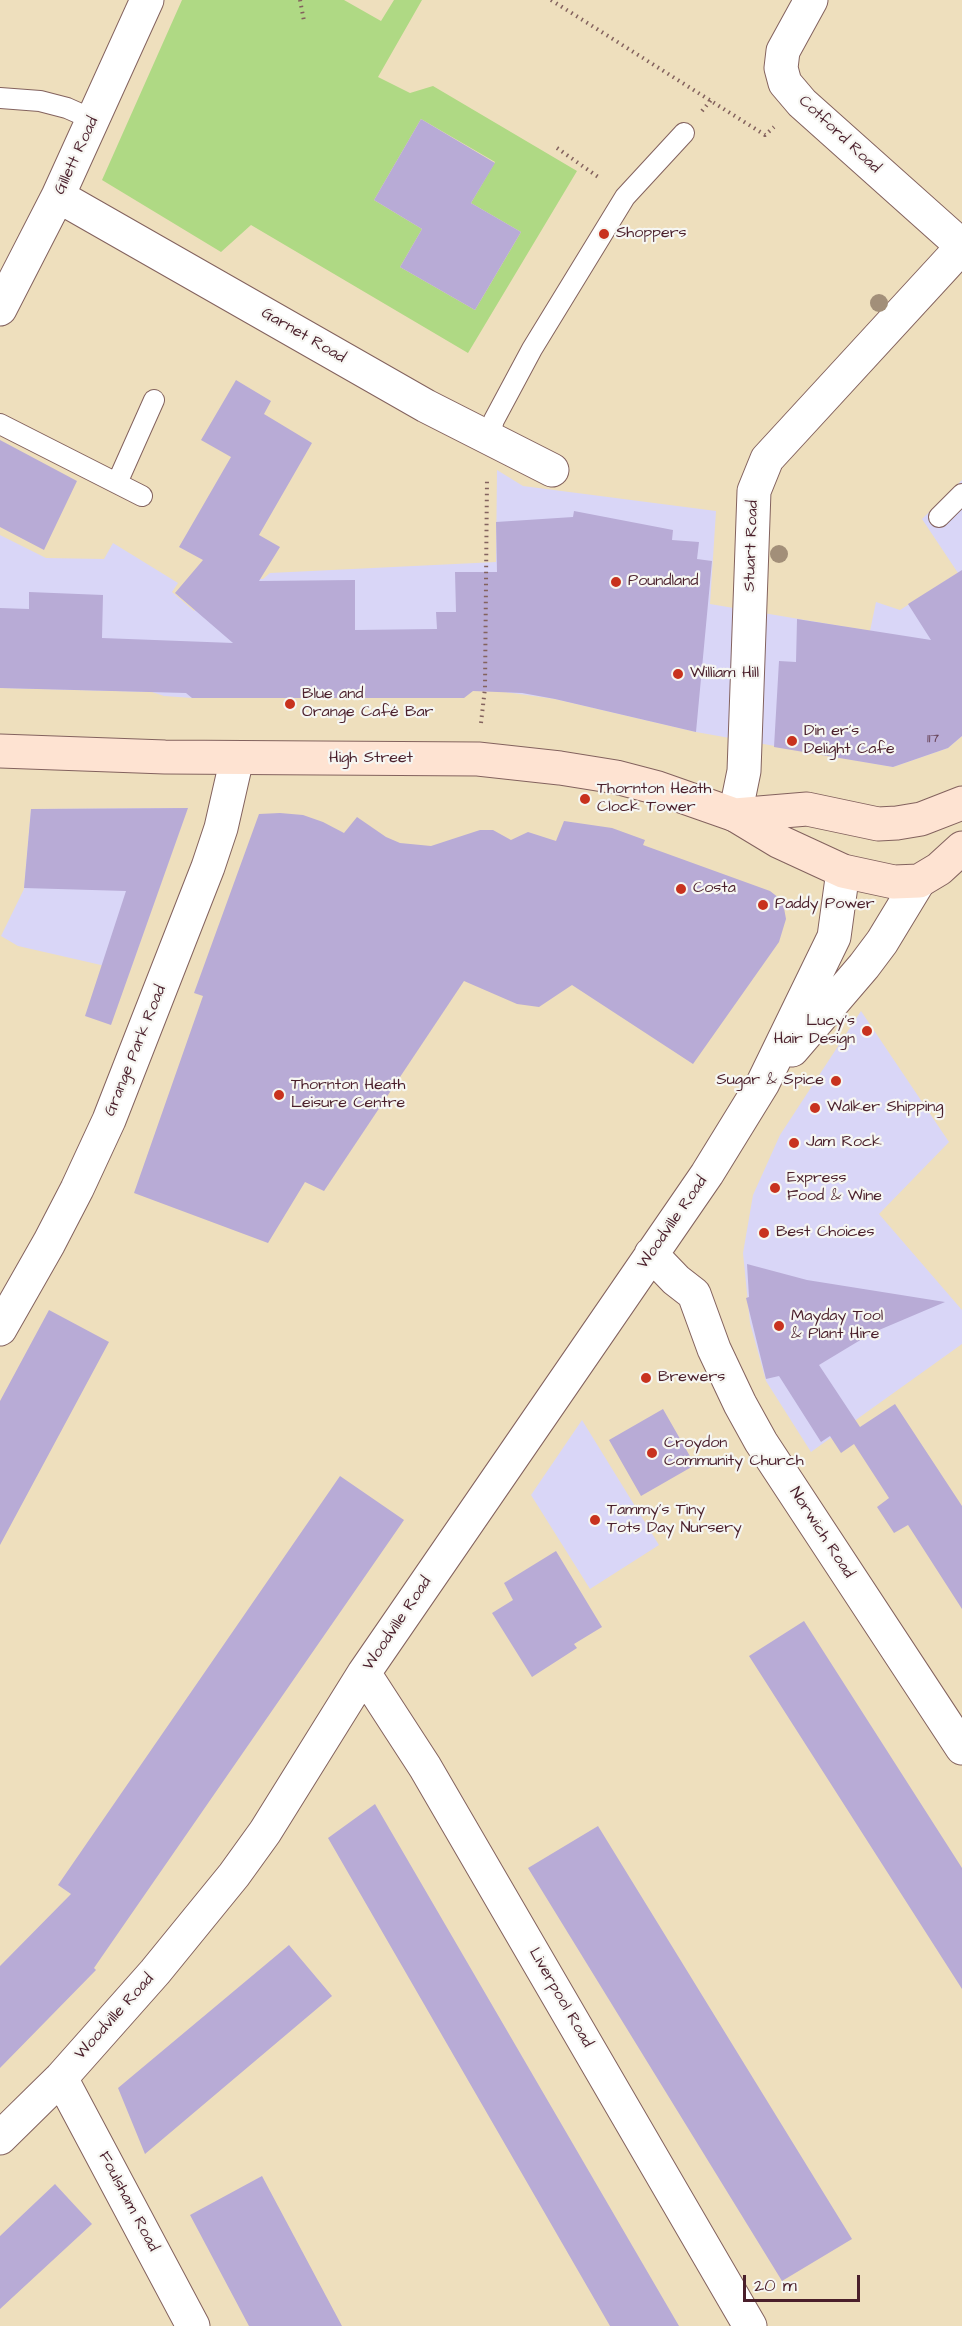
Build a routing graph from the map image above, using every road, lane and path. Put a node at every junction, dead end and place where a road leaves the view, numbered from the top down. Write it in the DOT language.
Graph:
graph roads {
  1 [pos="147,0"];
  2 [pos="300,0"];
  3 [pos="551,0"];
  4 [pos="811,0"];
  5 [pos="304,21"];
  6 [pos="0,98"];
  7 [pos="802,103"];
  8 [pos="94,120"];
  9 [pos="684,133"];
  10 [pos="557,148"];
  11 [pos="58,196"];
  12 [pos="626,197"];
  13 [pos="962,247"];
  14 [pos="0,309"];
  15 [pos="154,400"];
  16 [pos="0,424"];
  17 [pos="488,439"];
  18 [pos="552,470"];
  19 [pos="117,483"];
  20 [pos="962,494"];
  21 [pos="142,496"];
  22 [pos="939,517"];
  23 [pos="0,751"];
  24 [pos="237,758"];
  25 [pos="477,759"];
  26 [pos="956,806"];
  27 [pos="735,815"];
  28 [pos="959,858"];
  29 [pos="843,871"];
  30 [pos="919,881"];
  31 [pos="763,1083"];
  32 [pos="651,1254"];
  33 [pos="0,1329"];
  34 [pos="364,1673"];
  35 [pos="962,1748"];
  36 [pos="61,2078"];
  37 [pos="0,2138"];
  38 [pos="193,2326"];
  39 [pos="750,2326"];
  1 -- 8 [label="street, Gillett Road"];
  2 -- 5 [label="path"];
  3 -- 7 [label="path"];
  4 -- 7 [label="street, Cotford Road"];
  6 -- 8 [label="lane"];
  7 -- 13 [label="street, Cotford Road"];
  8 -- 11 [label="street, Gillett Road"];
  9 -- 12 [label="lane"];
  10 -- 12 [label="path"];
  11 -- 14 [label="street, Gillett Road"];
  11 -- 17 [label="street, Garnet Road"];
  12 -- 17 [label="lane"];
  13 -- 27 [label="street, Stuart Road"];
  15 -- 19 [label="lane"];
  16 -- 19 [label="lane"];
  17 -- 18 [label="street, Garnet Road"];
  17 -- 25 [label="path"];
  19 -- 21 [label="lane"];
  20 -- 22 [label="lane"];
  23 -- 24 [label="main road, High Street"];
  24 -- 25 [label="main road, High Street"];
  24 -- 33 [label="street, Grange Park Road"];
  25 -- 27 [label="main road, High Street"];
  26 -- 27 [label="main road, High Street"];
  26 -- 28 [label="main road"];
  27 -- 29 [label="main road, High Street"];
  28 -- 30 [label="main road"];
  29 -- 30 [label="main road, High Street"];
  29 -- 31 [label="street, Woodville Road"];
  30 -- 31 [label="street, Woodville Road"];
  31 -- 32 [label="street, Woodville Road"];
  32 -- 34 [label="street, Woodville Road"];
  32 -- 35 [label="street, Norwich Road"];
  34 -- 36 [label="street, Woodville Road"];
  34 -- 39 [label="street, Liverpool Road"];
  36 -- 37 [label="street, Woodville Road"];
  36 -- 38 [label="street, Foulsham Road"];
}
